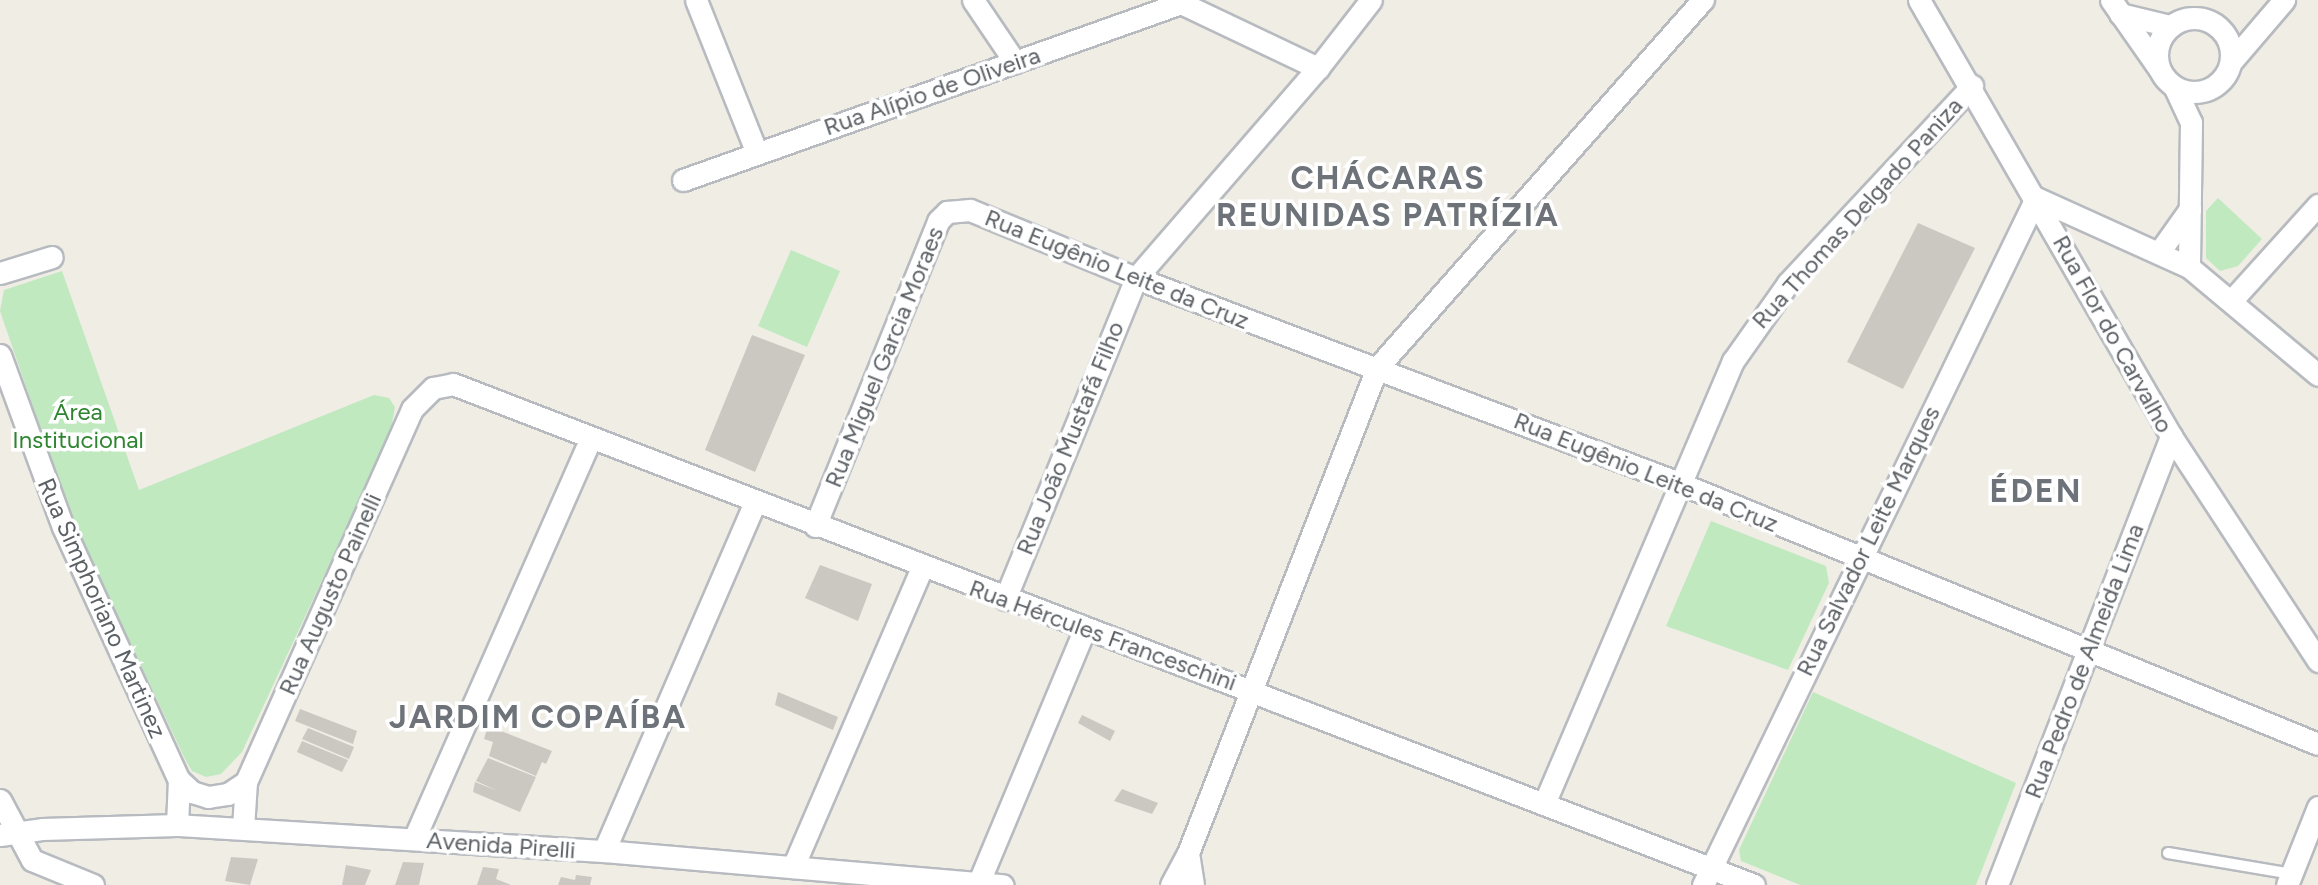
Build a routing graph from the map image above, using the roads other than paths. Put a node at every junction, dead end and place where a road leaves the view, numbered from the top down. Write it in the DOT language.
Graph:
graph roads {
  1 [pos="696,0"];
  2 [pos="973,0"];
  3 [pos="1371,0"];
  4 [pos="1703,0"];
  5 [pos="1919,0"];
  6 [pos="2189,0"];
  7 [pos="2198,0"];
  8 [pos="2284,0"];
  9 [pos="1180,2"];
  10 [pos="2116,7"];
  11 [pos="2174,24"];
  12 [pos="2217,27"];
  13 [pos="2256,32"];
  14 [pos="1015,61"];
  15 [pos="2231,62"];
  16 [pos="1318,68"];
  17 [pos="2168,79"];
  18 [pos="2215,85"];
  19 [pos="1972,86"];
  20 [pos="2192,122"];
  21 [pos="757,153"];
  22 [pos="683,180"];
  23 [pos="2036,198"];
  24 [pos="2318,205"];
  25 [pos="2190,209"];
  26 [pos="971,210"];
  27 [pos="2160,251"];
  28 [pos="52,257"];
  29 [pos="2189,267"];
  30 [pos="0,273"];
  31 [pos="1136,278"];
  32 [pos="2233,299"];
  33 [pos="0,355"];
  34 [pos="1377,368"];
  35 [pos="2318,375"];
  36 [pos="453,384"];
  37 [pos="2171,436"];
  38 [pos="591,438"];
  39 [pos="1679,482"];
  40 [pos="755,502"];
  41 [pos="815,526"];
  42 [pos="1858,558"];
  43 [pos="922,567"];
  44 [pos="1005,599"];
  45 [pos="1084,630"];
  46 [pos="2087,650"];
  47 [pos="2318,661"];
  48 [pos="1251,690"];
  49 [pos="2318,744"];
  50 [pos="179,780"];
  51 [pos="246,782"];
  52 [pos="0,800"];
  53 [pos="1544,804"];
  54 [pos="2318,807"];
  55 [pos="177,825"];
  56 [pos="243,828"];
  57 [pos="7,833"];
  58 [pos="414,839"];
  59 [pos="604,851"];
  60 [pos="1188,853"];
  61 [pos="2168,853"];
  62 [pos="793,867"];
  63 [pos="1707,877"];
  64 [pos="2290,880"];
  65 [pos="978,884"];
  66 [pos="93,885"];
  67 [pos="1003,885"];
  68 [pos="1171,885"];
  69 [pos="1193,885"];
  70 [pos="1754,885"];
  71 [pos="1997,885"];
  1 -- 21 [label="street"];
  2 -- 14 [label="street"];
  3 -- 16 [label="street, Rua João Mustafá Filho"];
  4 -- 34 [label="street"];
  5 -- 19 [label="street, Rua Flor do Carvalho"];
  6 -- 11 [label="street"];
  7 -- 12 [label="street"];
  8 -- 13 [label="street"];
  9 -- 14 [label="street, Rua Alípio de Oliveira"];
  9 -- 16 [label="street"];
  10 -- 11 [label="street"];
  10 -- 17 [label="street"];
  11 -- 12 [label="street"];
  11 -- 17 [label="street"];
  12 -- 13 [label="street"];
  12 -- 15 [label="street"];
  13 -- 15 [label="street"];
  14 -- 21 [label="street, Rua Alípio de Oliveira"];
  15 -- 18 [label="street"];
  16 -- 31 [label="street, Rua João Mustafá Filho"];
  17 -- 18 [label="street"];
  17 -- 20 [label="street"];
  18 -- 20 [label="street"];
  19 -- 23 [label="street, Rua Flor do Carvalho"];
  19 -- 39 [label="street, Rua Thomas Delgado Paniza"];
  20 -- 25 [label="street"];
  21 -- 22 [label="street, Rua Alípio de Oliveira"];
  23 -- 27 [label="street"];
  23 -- 37 [label="street, Rua Flor do Carvalho"];
  23 -- 42 [label="street, Rua Salvador Leite Marques"];
  24 -- 32 [label="street"];
  25 -- 27 [label="street"];
  25 -- 29 [label="street"];
  26 -- 31 [label="street, Rua Eugênio Leite da Cruz"];
  26 -- 41 [label="street, Rua Miguel Garcia Moraes"];
  27 -- 29 [label="street"];
  28 -- 30 [label="street"];
  29 -- 32 [label="street"];
  31 -- 34 [label="street, Rua Eugênio Leite da Cruz"];
  31 -- 44 [label="street, Rua João Mustafá Filho"];
  32 -- 35 [label="street"];
  33 -- 50 [label="street, Rua Simphoriano Martinez"];
  34 -- 39 [label="street, Rua Eugênio Leite da Cruz"];
  34 -- 48 [label="street"];
  36 -- 38 [label="street, Rua Hércules Franceschini"];
  36 -- 51 [label="street, Rua Augusto Painelli"];
  37 -- 46 [label="street, Rua Pedro de Almeida Lima"];
  37 -- 47 [label="street, Rua Flor do Carvalho"];
  38 -- 40 [label="street, Rua Hércules Franceschini"];
  38 -- 58 [label="street"];
  39 -- 42 [label="street, Rua Eugênio Leite da Cruz"];
  39 -- 53 [label="street, Rua Thomas Delgado Paniza"];
  40 -- 41 [label="street, Rua Hércules Franceschini"];
  40 -- 59 [label="street"];
  41 -- 43 [label="street, Rua Hércules Franceschini"];
  42 -- 46 [label="street, Rua Eugênio Leite da Cruz"];
  42 -- 63 [label="street, Rua Salvador Leite Marques"];
  43 -- 44 [label="street, Rua Hércules Franceschini"];
  43 -- 62 [label="street"];
  44 -- 45 [label="street, Rua Hércules Franceschini"];
  45 -- 48 [label="street, Rua Hércules Franceschini"];
  45 -- 65 [label="street"];
  46 -- 49 [label="street, Rua Eugênio Leite da Cruz"];
  46 -- 71 [label="street, Rua Pedro de Almeida Lima"];
  48 -- 53 [label="street, Rua Hércules Franceschini"];
  48 -- 60 [label="street"];
  50 -- 51 [label="street"];
  50 -- 55 [label="street, Rua Simphoriano Martinez"];
  51 -- 56 [label="street, Rua Augusto Painelli"];
  52 -- 57 [label="street"];
  53 -- 63 [label="street, Rua Hércules Franceschini"];
  54 -- 64 [label="street"];
  55 -- 56 [label="street, Avenida Pirelli"];
  55 -- 57 [label="street, Avenida Pirelli"];
  56 -- 58 [label="street, Avenida Pirelli"];
  57 -- 66 [label="street"];
  58 -- 59 [label="street, Avenida Pirelli"];
  59 -- 62 [label="street, Avenida Pirelli"];
  60 -- 68 [label="street"];
  60 -- 69 [label="street"];
  61 -- 64 [label="lane"];
  62 -- 65 [label="street, Avenida Pirelli"];
  63 -- 70 [label="street, Rua Hércules Franceschini"];
  65 -- 67 [label="street, Avenida Pirelli"];
}
